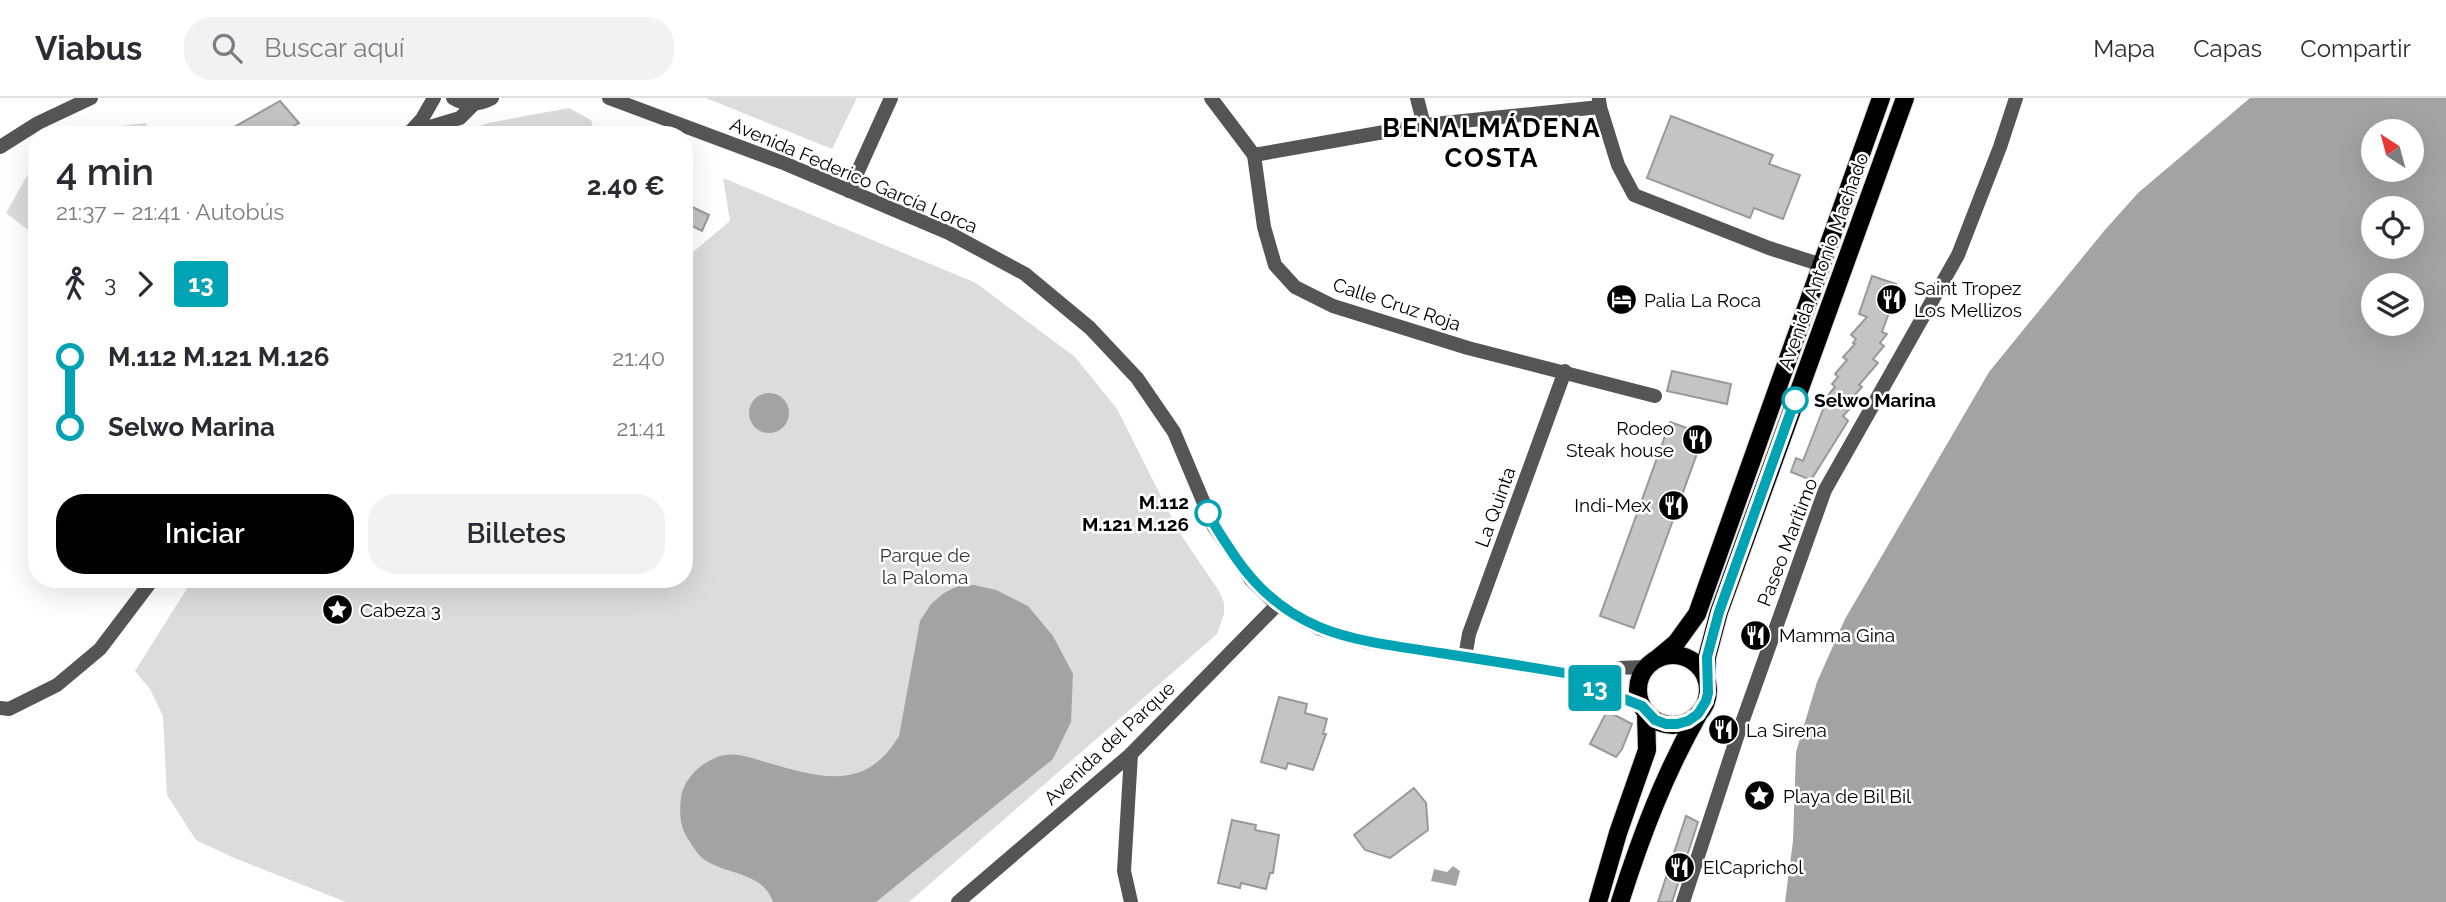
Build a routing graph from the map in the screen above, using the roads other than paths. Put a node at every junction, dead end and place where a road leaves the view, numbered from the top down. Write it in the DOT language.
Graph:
graph roads {
  1 [pos="90,98"];
  2 [pos="434,98"];
  3 [pos="453,98"];
  4 [pos="493,98"];
  5 [pos="609,98"];
  6 [pos="891,98"];
  7 [pos="1212,98"];
  8 [pos="1417,98"];
  9 [pos="1881,98"];
  10 [pos="1905,98"];
  11 [pos="2016,98"];
  12 [pos="1600,103"];
  13 [pos="474,104"];
  14 [pos="1424,125"];
  15 [pos="33,126"];
  16 [pos="415,126"];
  17 [pos="433,126"];
  18 [pos="685,126"];
  19 [pos="28,129"];
  20 [pos="693,129"];
  21 [pos="0,147"];
  22 [pos="1254,155"];
  23 [pos="849,191"];
  24 [pos="1822,265"];
  25 [pos="1564,371"];
  26 [pos="1655,396"];
  27 [pos="146,588"];
  28 [pos="1277,605"];
  29 [pos="1465,657"];
  30 [pos="1645,664"];
  31 [pos="1576,675"];
  32 [pos="1706,677"];
  33 [pos="0,708"];
  34 [pos="1644,709"];
  35 [pos="1698,714"];
  36 [pos="1131,754"];
  37 [pos="958,902"];
  38 [pos="1132,902"];
  39 [pos="1598,902"];
  40 [pos="1620,902"];
  41 [pos="1683,902"];
  1 -- 15 [label="street"];
  2 -- 16 [label="street"];
  3 -- 13 [label="street"];
  4 -- 13 [label="street"];
  5 -- 18 [label="street, Avenida Federico García Lorca"];
  6 -- 23 [label="street"];
  7 -- 22 [label="street, Calle Cruz Roja"];
  8 -- 14 [label="street"];
  9 -- 24 [label="main road, Avenida Antonio Machado"];
  10 -- 32 [label="main road, Avenida Antonio Machado"];
  11 -- 41 [label="street, Paseo Marítimo"];
  12 -- 14 [label="street"];
  12 -- 24 [label="street"];
  13 -- 17 [label="street"];
  14 -- 22 [label="street"];
  19 -- 21 [label="street"];
  20 -- 23 [label="street, Avenida Federico García Lorca"];
  22 -- 25 [label="street, Calle Cruz Roja"];
  23 -- 28 [label="street, Avenida Federico García Lorca"];
  24 -- 30 [label="main road, Avenida Antonio Machado"];
  25 -- 26 [label="street, Calle Cruz Roja"];
  25 -- 29 [label="street, La Quinta"];
  27 -- 33 [label="street"];
  28 -- 29 [label="street, Avenida Federico García Lorca"];
  28 -- 36 [label="street, Avenida del Parque"];
  29 -- 31 [label="street, Avenida Federico García Lorca"];
  30 -- 31 [label="street"];
  30 -- 32 [label="main road"];
  30 -- 34 [label="main road"];
  31 -- 34 [label="street"];
  32 -- 35 [label="main road"];
  34 -- 35 [label="main road"];
  34 -- 39 [label="main road"];
  35 -- 40 [label="main road"];
  36 -- 37 [label="street, Avenida del Parque"];
  36 -- 38 [label="street"];
}
